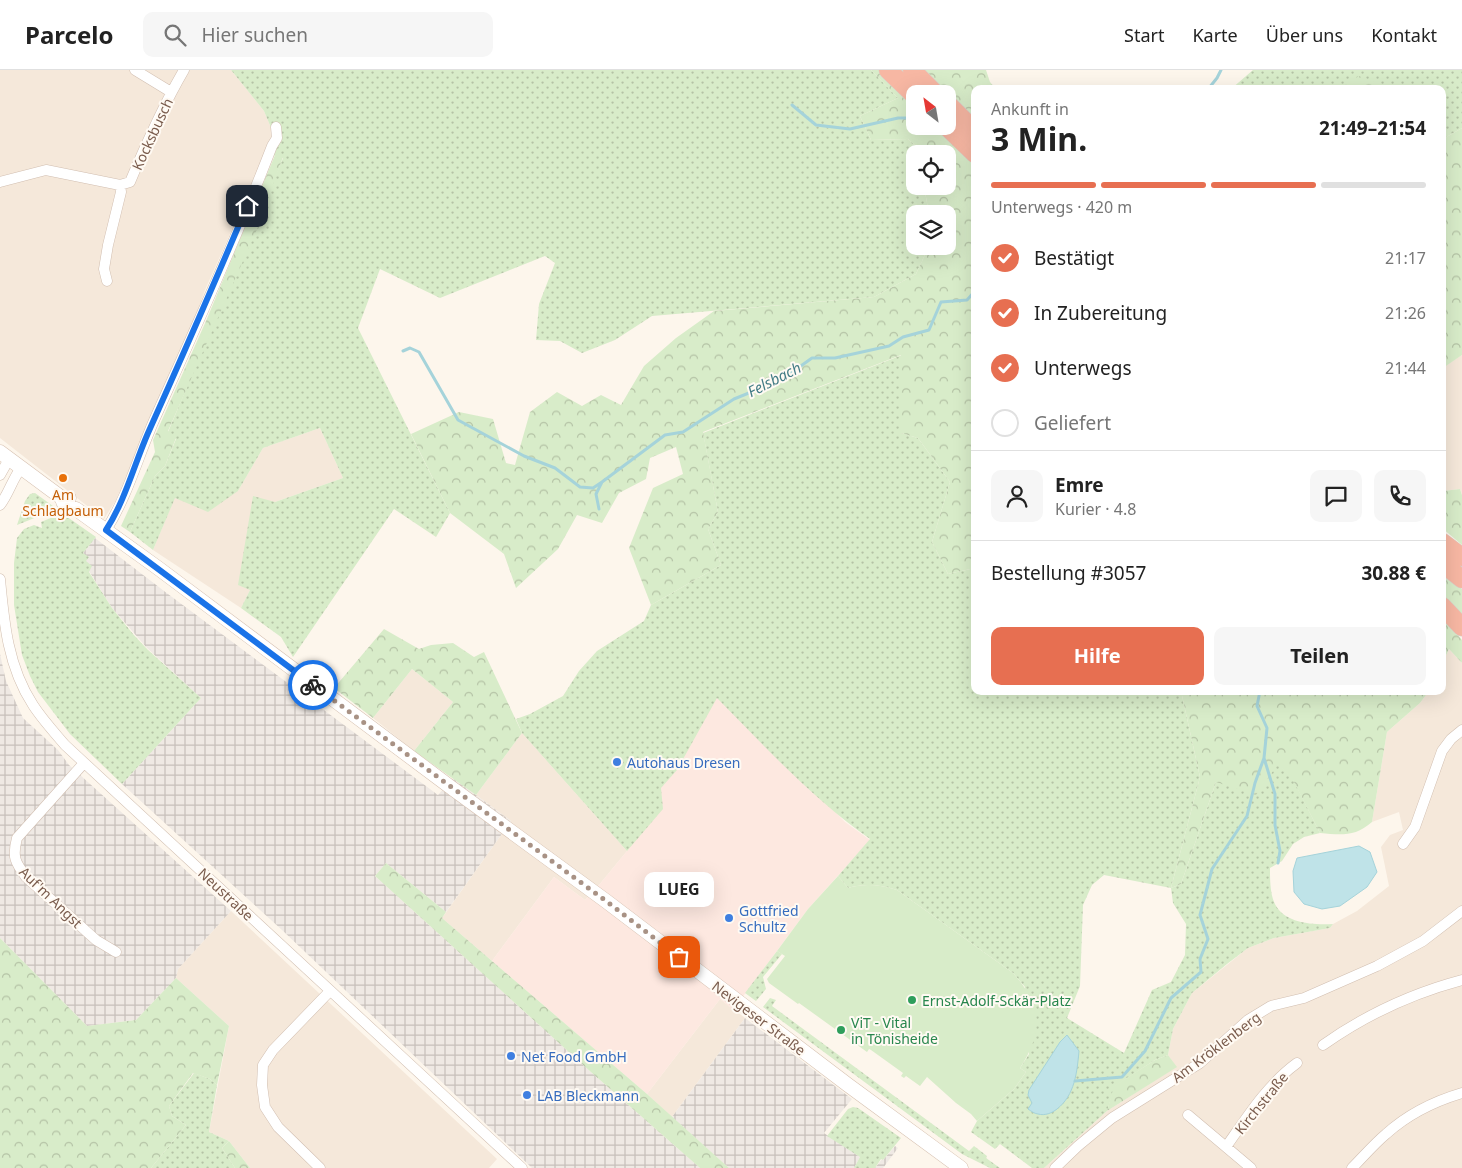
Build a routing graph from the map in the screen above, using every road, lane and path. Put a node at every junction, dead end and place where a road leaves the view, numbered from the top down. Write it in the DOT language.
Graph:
graph roads {
  1 [pos="135,70"];
  2 [pos="184,70"];
  3 [pos="888,70"];
  4 [pos="912,70"];
  5 [pos="927,85"];
  6 [pos="906,87"];
  7 [pos="172,92"];
  8 [pos="956,112"];
  9 [pos="276,127"];
  10 [pos="971,127"];
  11 [pos="955,135"];
  12 [pos="971,150"];
  13 [pos="0,182"];
  14 [pos="120,185"];
  15 [pos="107,281"];
  16 [pos="4,456"];
  17 [pos="21,468"];
  18 [pos="0,475"];
  19 [pos="0,505"];
  20 [pos="106,530"];
  21 [pos="1446,545"];
  22 [pos="1462,558"];
  23 [pos="1446,566"];
  24 [pos="0,579"];
  25 [pos="1462,579"];
  26 [pos="1446,610"];
  27 [pos="1462,627"];
  28 [pos="1462,730"];
  29 [pos="84,763"];
  30 [pos="1403,844"];
  31 [pos="1462,911"];
  32 [pos="116,952"];
  33 [pos="1462,980"];
  34 [pos="330,990"];
  35 [pos="1323,1045"];
  36 [pos="1298,1063"];
  37 [pos="1462,1093"];
  38 [pos="1188,1115"];
  39 [pos="1226,1146"];
  40 [pos="1058,1165"];
  41 [pos="320,1168"];
  42 [pos="522,1168"];
  43 [pos="961,1168"];
  44 [pos="1251,1168"];
  45 [pos="1352,1168"];
  1 -- 7 [label="street"];
  2 -- 7 [label="street, Kocksbusch"];
  3 -- 6 [label="highway"];
  4 -- 5 [label="highway"];
  7 -- 14 [label="street, Kocksbusch"];
  8 -- 10 [label="highway"];
  9 -- 20 [label="street"];
  11 -- 12 [label="highway"];
  13 -- 14 [label="street"];
  14 -- 15 [label="street"];
  16 -- 17 [label="main road, Nevigeser Straße"];
  16 -- 18 [label="street"];
  17 -- 19 [label="street"];
  17 -- 20 [label="main road, Nevigeser Straße"];
  20 -- 43 [label="main road, Nevigeser Straße"];
  21 -- 22 [label="highway"];
  23 -- 25 [label="highway"];
  24 -- 29 [label="street, Neustraße"];
  26 -- 27 [label="highway"];
  28 -- 30 [label="street"];
  29 -- 32 [label="street, Auf'm Angst"];
  29 -- 34 [label="street, Neustraße"];
  31 -- 40 [label="street, Am Kröklenberg"];
  33 -- 35 [label="street"];
  34 -- 41 [label="street"];
  34 -- 42 [label="street, Neustraße"];
  36 -- 39 [label="street, Kirchstraße"];
  37 -- 45 [label="street"];
  38 -- 39 [label="street, Kirchstraße"];
  39 -- 44 [label="street, Kirchstraße"];
}
